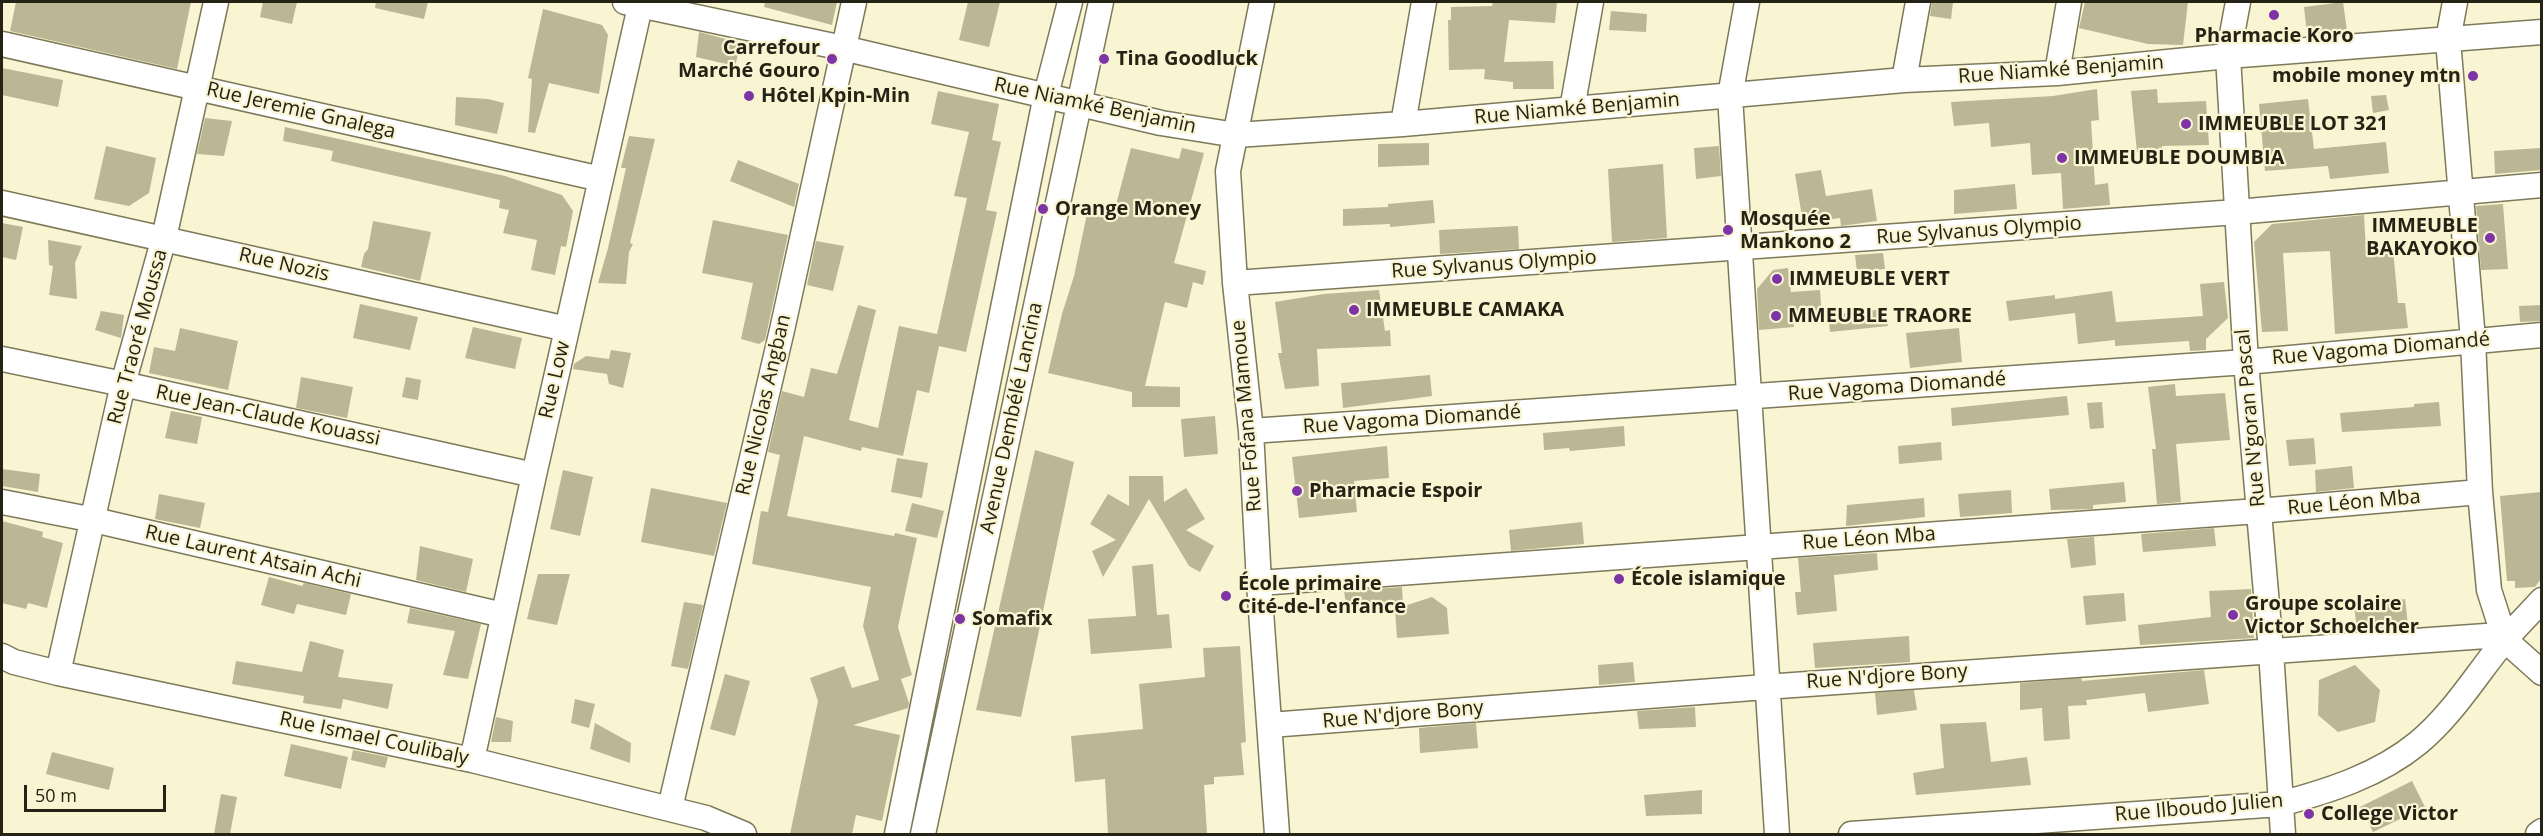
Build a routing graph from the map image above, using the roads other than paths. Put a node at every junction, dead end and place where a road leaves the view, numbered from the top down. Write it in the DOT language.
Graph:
graph roads {
  1 [pos="216,2"];
  2 [pos="854,2"];
  3 [pos="1070,2"];
  4 [pos="1101,2"];
  5 [pos="1262,2"];
  6 [pos="1424,2"];
  7 [pos="1591,2"];
  8 [pos="1747,2"];
  9 [pos="1918,2"];
  10 [pos="2069,2"];
  11 [pos="2238,2"];
  12 [pos="2455,2"];
  13 [pos="635,3"];
  14 [pos="2541,32"];
  15 [pos="2448,40"];
  16 [pos="2,45"];
  17 [pos="843,48"];
  18 [pos="2228,56"];
  19 [pos="2057,73"];
  20 [pos="1904,80"];
  21 [pos="197,88"];
  22 [pos="1046,95"];
  23 [pos="1730,96"];
  24 [pos="1078,103"];
  25 [pos="1572,109"];
  26 [pos="1403,123"];
  27 [pos="1236,135"];
  28 [pos="601,179"];
  29 [pos="2541,184"];
  30 [pos="2460,191"];
  31 [pos="2,203"];
  32 [pos="2237,212"];
  33 [pos="164,238"];
  34 [pos="1739,248"];
  35 [pos="1235,283"];
  36 [pos="567,329"];
  37 [pos="2541,335"];
  38 [pos="2473,340"];
  39 [pos="2,359"];
  40 [pos="2246,362"];
  41 [pos="123,384"];
  42 [pos="1750,398"];
  43 [pos="1251,431"];
  44 [pos="534,475"];
  45 [pos="2480,492"];
  46 [pos="2,502"];
  47 [pos="2258,511"];
  48 [pos="94,520"];
  49 [pos="1760,547"];
  50 [pos="1259,583"];
  51 [pos="2541,600"];
  52 [pos="503,615"];
  53 [pos="2505,640"];
  54 [pos="2271,651"];
  55 [pos="2,656"];
  56 [pos="58,673"];
  57 [pos="2541,673"];
  58 [pos="1770,686"];
  59 [pos="1270,725"];
  60 [pos="472,760"];
  61 [pos="2280,804"];
  62 [pos="670,808"];
  63 [pos="2541,831"];
  64 [pos="744,834"];
  65 [pos="897,834"];
  66 [pos="923,834"];
  67 [pos="1277,834"];
  68 [pos="1778,834"];
  69 [pos="1851,834"];
  70 [pos="2283,834"];
  71 [pos="2538,834"];
  1 -- 21 [label="street, Rue Traoré Moussa"];
  2 -- 17 [label="street, Rue Nicolas Angban"];
  3 -- 22 [label="street"];
  4 -- 24 [label="street, Avenue Dembélé Lancina"];
  5 -- 27 [label="street, Rue Fofana Mamoue"];
  6 -- 26 [label="street"];
  7 -- 25 [label="street"];
  8 -- 23 [label="street"];
  9 -- 20 [label="street"];
  10 -- 19 [label="street"];
  11 -- 18 [label="street, Rue N'goran Pascal"];
  12 -- 15 [label="street"];
  13 -- 17 [label="street, Rue Niamké Benjamin"];
  13 -- 28 [label="street, Rue Low"];
  14 -- 15 [label="street, Rue Niamké Benjamin"];
  15 -- 18 [label="street, Rue Niamké Benjamin"];
  15 -- 30 [label="street"];
  16 -- 21 [label="street, Rue Jeremie Gnalega"];
  17 -- 22 [label="street, Rue Niamké Benjamin"];
  17 -- 62 [label="street, Rue Nicolas Angban"];
  18 -- 19 [label="street, Rue Niamké Benjamin"];
  18 -- 32 [label="street, Rue N'goran Pascal"];
  19 -- 20 [label="street, Rue Niamké Benjamin"];
  20 -- 23 [label="street, Rue Niamké Benjamin"];
  21 -- 28 [label="street, Rue Jeremie Gnalega"];
  21 -- 33 [label="street, Rue Traoré Moussa"];
  22 -- 24 [label="street, Rue Niamké Benjamin"];
  22 -- 65 [label="street"];
  23 -- 25 [label="street, Rue Niamké Benjamin"];
  23 -- 34 [label="street"];
  24 -- 27 [label="street, Rue Niamké Benjamin"];
  24 -- 66 [label="street, Avenue Dembélé Lancina"];
  25 -- 26 [label="street, Rue Niamké Benjamin"];
  26 -- 27 [label="street, Rue Niamké Benjamin"];
  27 -- 35 [label="street, Rue Fofana Mamoue"];
  28 -- 36 [label="street, Rue Low"];
  29 -- 30 [label="street, Rue Sylvanus Olympio"];
  30 -- 32 [label="street, Rue Sylvanus Olympio"];
  30 -- 38 [label="street"];
  31 -- 33 [label="street, Rue Nozis"];
  32 -- 34 [label="street, Rue Sylvanus Olympio"];
  32 -- 40 [label="street, Rue N'goran Pascal"];
  33 -- 36 [label="street, Rue Nozis"];
  33 -- 41 [label="street, Rue Traoré Moussa"];
  34 -- 35 [label="street, Rue Sylvanus Olympio"];
  34 -- 42 [label="street"];
  35 -- 43 [label="street, Rue Fofana Mamoue"];
  36 -- 44 [label="street, Rue Low"];
  37 -- 38 [label="street, Rue Vagoma Diomandé"];
  38 -- 40 [label="street, Rue Vagoma Diomandé"];
  38 -- 45 [label="street"];
  39 -- 41 [label="street, Rue Jean-Claude Kouassi"];
  40 -- 42 [label="street, Rue Vagoma Diomandé"];
  40 -- 47 [label="street, Rue N'goran Pascal"];
  41 -- 44 [label="street, Rue Jean-Claude Kouassi"];
  41 -- 48 [label="street, Rue Traoré Moussa"];
  42 -- 43 [label="street, Rue Vagoma Diomandé"];
  42 -- 49 [label="street"];
  43 -- 50 [label="street, Rue Fofana Mamoue"];
  44 -- 52 [label="street, Rue Low"];
  45 -- 47 [label="street, Rue Léon Mba"];
  45 -- 53 [label="street"];
  46 -- 48 [label="street, Rue Laurent Atsain Achi"];
  47 -- 49 [label="street, Rue Léon Mba"];
  47 -- 54 [label="street, Rue N'goran Pascal"];
  48 -- 52 [label="street, Rue Laurent Atsain Achi"];
  48 -- 56 [label="street, Rue Traoré Moussa"];
  49 -- 50 [label="street, Rue Léon Mba"];
  49 -- 58 [label="street"];
  50 -- 59 [label="street, Rue Fofana Mamoue"];
  51 -- 53 [label="street, Rue Ilboudo Julien"];
  52 -- 60 [label="street, Rue Low"];
  53 -- 54 [label="street, Rue N'djore Bony"];
  53 -- 57 [label="street"];
  53 -- 61 [label="street, Rue Ilboudo Julien"];
  54 -- 58 [label="street, Rue N'djore Bony"];
  54 -- 61 [label="street, Rue N'goran Pascal"];
  55 -- 56 [label="street, Rue Ismael Coulibaly"];
  56 -- 60 [label="street, Rue Ismael Coulibaly"];
  58 -- 59 [label="street, Rue N'djore Bony"];
  58 -- 68 [label="street"];
  59 -- 67 [label="street, Rue Fofana Mamoue"];
  60 -- 62 [label="street, Rue Ismael Coulibaly"];
  61 -- 69 [label="street, Rue Ilboudo Julien"];
  61 -- 70 [label="street, Rue N'goran Pascal"];
  62 -- 64 [label="street, Rue Ismael Coulibaly"];
  63 -- 71 [label="street"];
}
